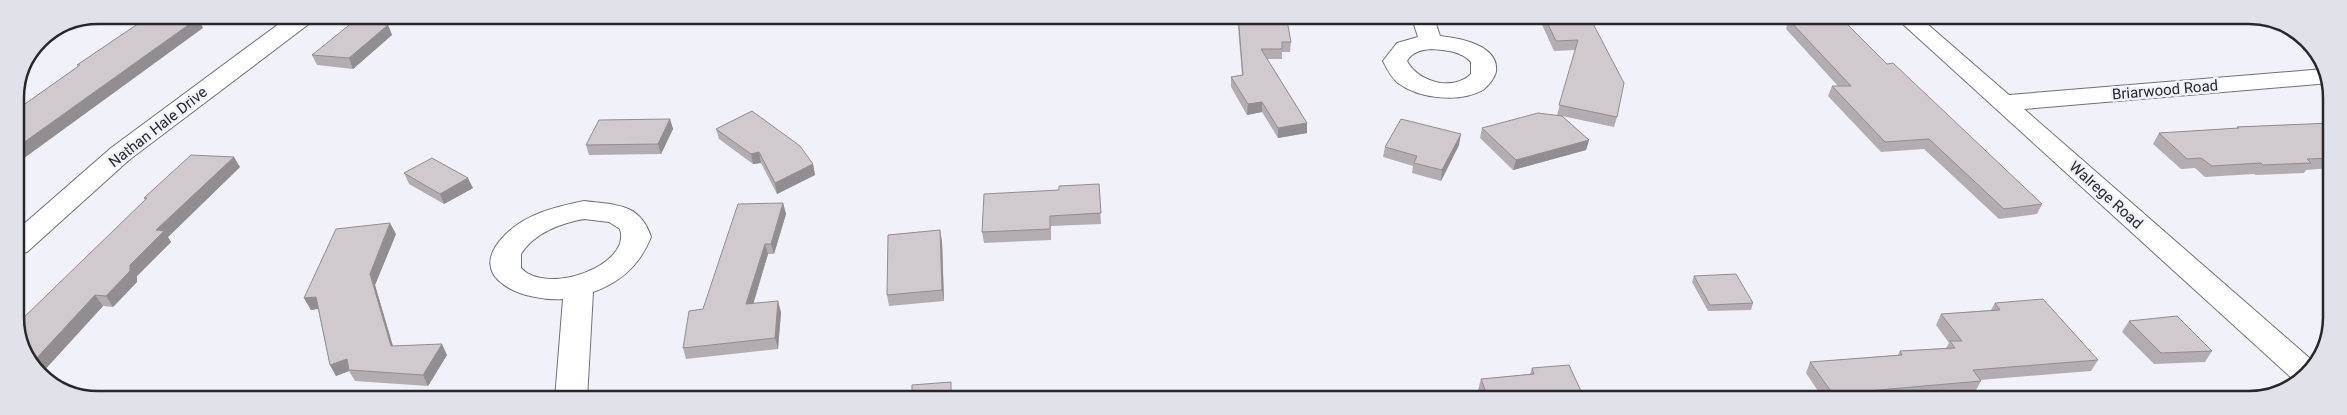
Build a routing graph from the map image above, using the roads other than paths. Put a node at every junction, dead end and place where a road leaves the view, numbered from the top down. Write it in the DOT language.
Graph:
graph roads {
  1 [pos="294,24"];
  2 [pos="1425,24"];
  3 [pos="1914,24"];
  4 [pos="1431,42"];
  5 [pos="2320,77"];
  6 [pos="2003,103"];
  7 [pos="24,239"];
  8 [pos="578,287"];
  9 [pos="2302,369"];
  10 [pos="571,391"];
  1 -- 7 [label="street, Nathan Hale Drive"];
  2 -- 4 [label="street"];
  3 -- 6 [label="street, Walrege Road"];
  5 -- 6 [label="street, Briarwood Road"];
  6 -- 9 [label="street, Walrege Road"];
  8 -- 10 [label="street"];
}
